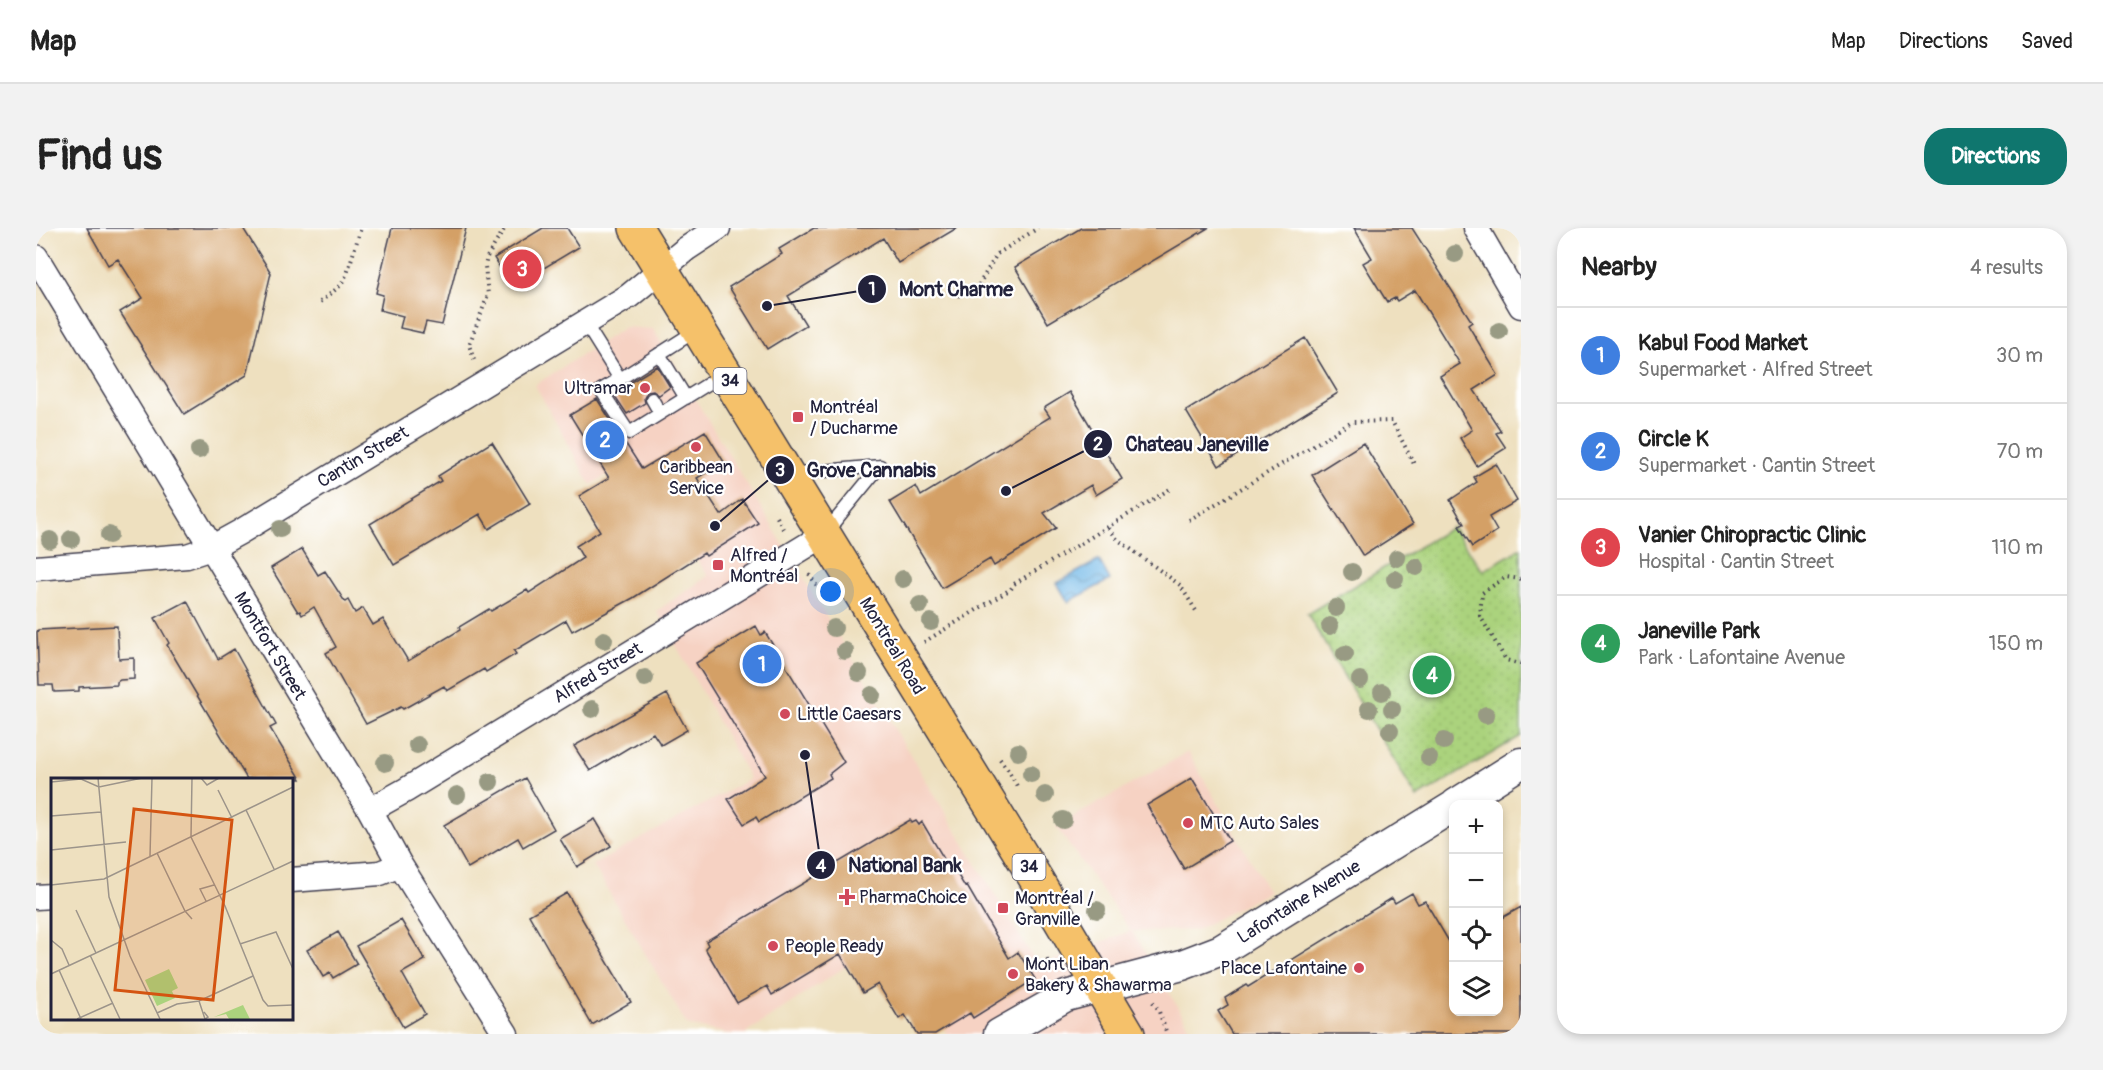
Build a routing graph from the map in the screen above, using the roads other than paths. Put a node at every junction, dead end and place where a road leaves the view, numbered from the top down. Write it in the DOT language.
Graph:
graph roads {
  1 [pos="636,228"];
  2 [pos="718,228"];
  3 [pos="1476,228"];
  4 [pos="36,257"];
  5 [pos="662,270"];
  6 [pos="1521,306"];
  7 [pos="585,323"];
  8 [pos="698,330"];
  9 [pos="659,354"];
  10 [pos="725,373"];
  11 [pos="620,379"];
  12 [pos="686,398"];
  13 [pos="652,399"];
  14 [pos="660,413"];
  15 [pos="787,474"];
  16 [pos="824,535"];
  17 [pos="211,548"];
  18 [pos="36,568"];
  19 [pos="1521,763"];
  20 [pos="1463,800"];
  21 [pos="1449,809"];
  22 [pos="370,810"];
  23 [pos="400,865"];
  24 [pos="292,879"];
  25 [pos="51,896"];
  26 [pos="36,897"];
  27 [pos="1100,987"];
  28 [pos="506,1034"];
  29 [pos="999,1034"];
  30 [pos="1128,1034"];
  1 -- 5 [label="main road, Montréal Road / 34"];
  2 -- 5 [label="street, Cantin Street"];
  3 -- 6 [label="street"];
  4 -- 17 [label="street, Montfort Street"];
  5 -- 7 [label="street, Cantin Street"];
  5 -- 8 [label="main road, Montréal Road / 34"];
  7 -- 11 [label="lane"];
  7 -- 17 [label="street, Cantin Street"];
  8 -- 9 [label="lane"];
  8 -- 10 [label="main road, Montréal Road / 34"];
  9 -- 11 [label="lane"];
  9 -- 12 [label="lane"];
  10 -- 12 [label="lane"];
  10 -- 15 [label="main road, Montréal Road / 34"];
  11 -- 14 [label="lane"];
  12 -- 14 [label="lane"];
  13 -- 14 [label="lane"];
  15 -- 16 [label="main road, Montréal Road / 34"];
  15 -- 16 [label="lane"];
  16 -- 22 [label="street, Alfred Street"];
  16 -- 27 [label="main road, Montréal Road / 34"];
  17 -- 18 [label="street, Cantin Street"];
  17 -- 22 [label="street, Montfort Street"];
  19 -- 20 [label="street, Lafontaine Avenue"];
  21 -- 27 [label="street, Lafontaine Avenue"];
  22 -- 23 [label="street, Montfort Street"];
  23 -- 24 [label="street"];
  23 -- 28 [label="street, Montfort Street"];
  25 -- 26 [label="street"];
  27 -- 29 [label="street, Lafontaine Avenue"];
  27 -- 30 [label="main road, Montréal Road / 34"];
}
